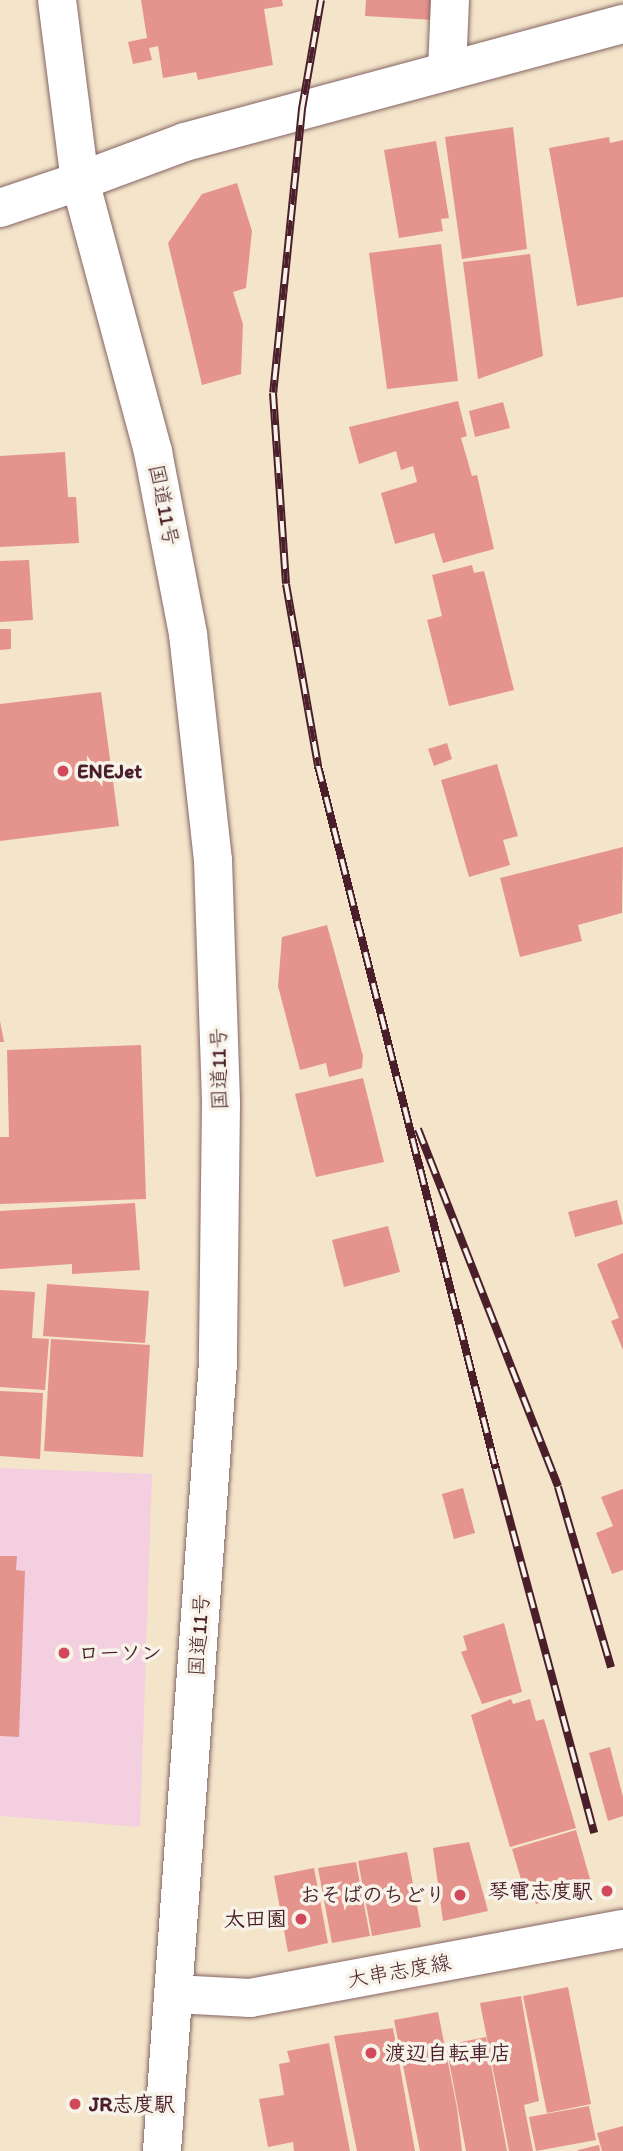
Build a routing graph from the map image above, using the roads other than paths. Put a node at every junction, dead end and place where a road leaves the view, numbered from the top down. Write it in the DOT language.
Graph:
graph roads {
  1 [pos="57,0"];
  2 [pos="450,0"];
  3 [pos="623,24"];
  4 [pos="447,71"];
  5 [pos="80,181"];
  6 [pos="0,208"];
  7 [pos="623,1929"];
  8 [pos="174,1994"];
  9 [pos="162,2151"];
  1 -- 5 [label="main road, 国道11号"];
  2 -- 4 [label="main road"];
  3 -- 4 [label="main road"];
  4 -- 5 [label="main road"];
  5 -- 6 [label="main road"];
  5 -- 8 [label="main road, 国道11号"];
  7 -- 8 [label="main road, 大串志度線"];
  8 -- 9 [label="main road, 国道11号"];
}
